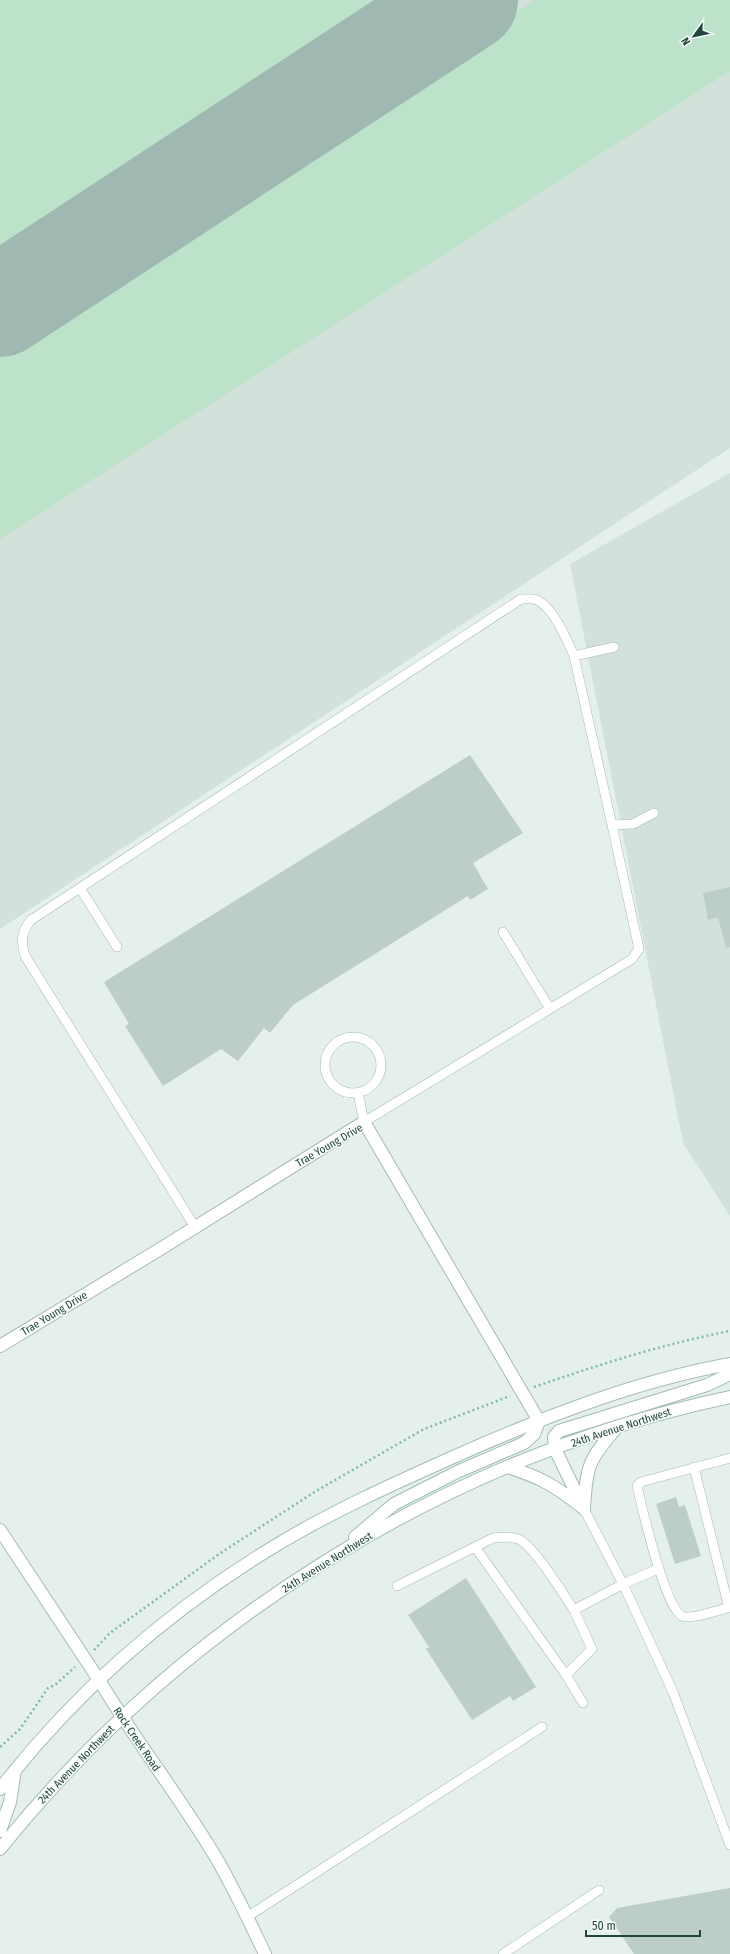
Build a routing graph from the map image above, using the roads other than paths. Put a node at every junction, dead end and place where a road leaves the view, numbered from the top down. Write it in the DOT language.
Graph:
graph roads {
  1 [pos="614,647"];
  2 [pos="574,656"];
  3 [pos="654,813"];
  4 [pos="612,825"];
  5 [pos="80,888"];
  6 [pos="502,932"];
  7 [pos="117,947"];
  8 [pos="550,1009"];
  9 [pos="358,1093"];
  10 [pos="364,1122"];
  11 [pos="196,1227"];
  12 [pos="0,1346"];
  13 [pos="730,1364"];
  14 [pos="730,1374"];
  15 [pos="730,1397"];
  16 [pos="539,1421"];
  17 [pos="617,1427"];
  18 [pos="555,1449"];
  19 [pos="730,1458"];
  20 [pos="508,1467"];
  21 [pos="694,1467"];
  22 [pos="584,1509"];
  23 [pos="0,1530"];
  24 [pos="475,1547"];
  25 [pos="326,1561"];
  26 [pos="658,1569"];
  27 [pos="622,1584"];
  28 [pos="397,1586"];
  29 [pos="730,1608"];
  30 [pos="574,1610"];
  31 [pos="566,1675"];
  32 [pos="99,1680"];
  33 [pos="583,1703"];
  34 [pos="121,1717"];
  35 [pos="542,1727"];
  36 [pos="16,1769"];
  37 [pos="0,1789"];
  38 [pos="0,1831"];
  39 [pos="730,1845"];
  40 [pos="0,1849"];
  41 [pos="599,1890"];
  42 [pos="247,1917"];
  43 [pos="265,1954"];
  44 [pos="503,1954"];
  1 -- 2 [label="lane"];
  2 -- 4 [label="lane"];
  2 -- 5 [label="lane"];
  3 -- 4 [label="lane"];
  4 -- 8 [label="lane"];
  5 -- 7 [label="lane"];
  5 -- 11 [label="lane"];
  6 -- 8 [label="lane"];
  8 -- 10 [label="lane"];
  9 -- 9 [label="lane"];
  9 -- 10 [label="lane"];
  10 -- 11 [label="main road, Trae Young Drive"];
  10 -- 16 [label="main road, Trae Young Drive"];
  11 -- 12 [label="main road, Trae Young Drive"];
  13 -- 16 [label="main road"];
  14 -- 18 [label="main road"];
  15 -- 17 [label="main road, 24th Avenue Northwest"];
  16 -- 25 [label="main road"];
  16 -- 32 [label="main road"];
  17 -- 18 [label="main road, 24th Avenue Northwest"];
  17 -- 22 [label="main road"];
  18 -- 20 [label="main road, 24th Avenue Northwest"];
  18 -- 22 [label="main road"];
  19 -- 21 [label="lane"];
  20 -- 22 [label="main road"];
  20 -- 25 [label="main road, 24th Avenue Northwest"];
  21 -- 26 [label="lane"];
  21 -- 29 [label="lane"];
  22 -- 27 [label="lane"];
  23 -- 32 [label="main road, Rock Creek Road"];
  24 -- 28 [label="lane"];
  24 -- 30 [label="lane"];
  24 -- 31 [label="lane"];
  25 -- 34 [label="main road, 24th Avenue Northwest"];
  26 -- 27 [label="lane"];
  26 -- 29 [label="lane"];
  27 -- 30 [label="lane"];
  27 -- 39 [label="lane"];
  30 -- 31 [label="lane"];
  31 -- 33 [label="lane"];
  32 -- 34 [label="main road, Rock Creek Road"];
  32 -- 36 [label="main road"];
  34 -- 40 [label="main road, 24th Avenue Northwest"];
  34 -- 42 [label="main road, Rock Creek Road"];
  35 -- 42 [label="lane"];
  36 -- 37 [label="main road"];
  36 -- 38 [label="main road"];
  41 -- 44 [label="lane"];
  42 -- 43 [label="main road, Rock Creek Road"];
}
